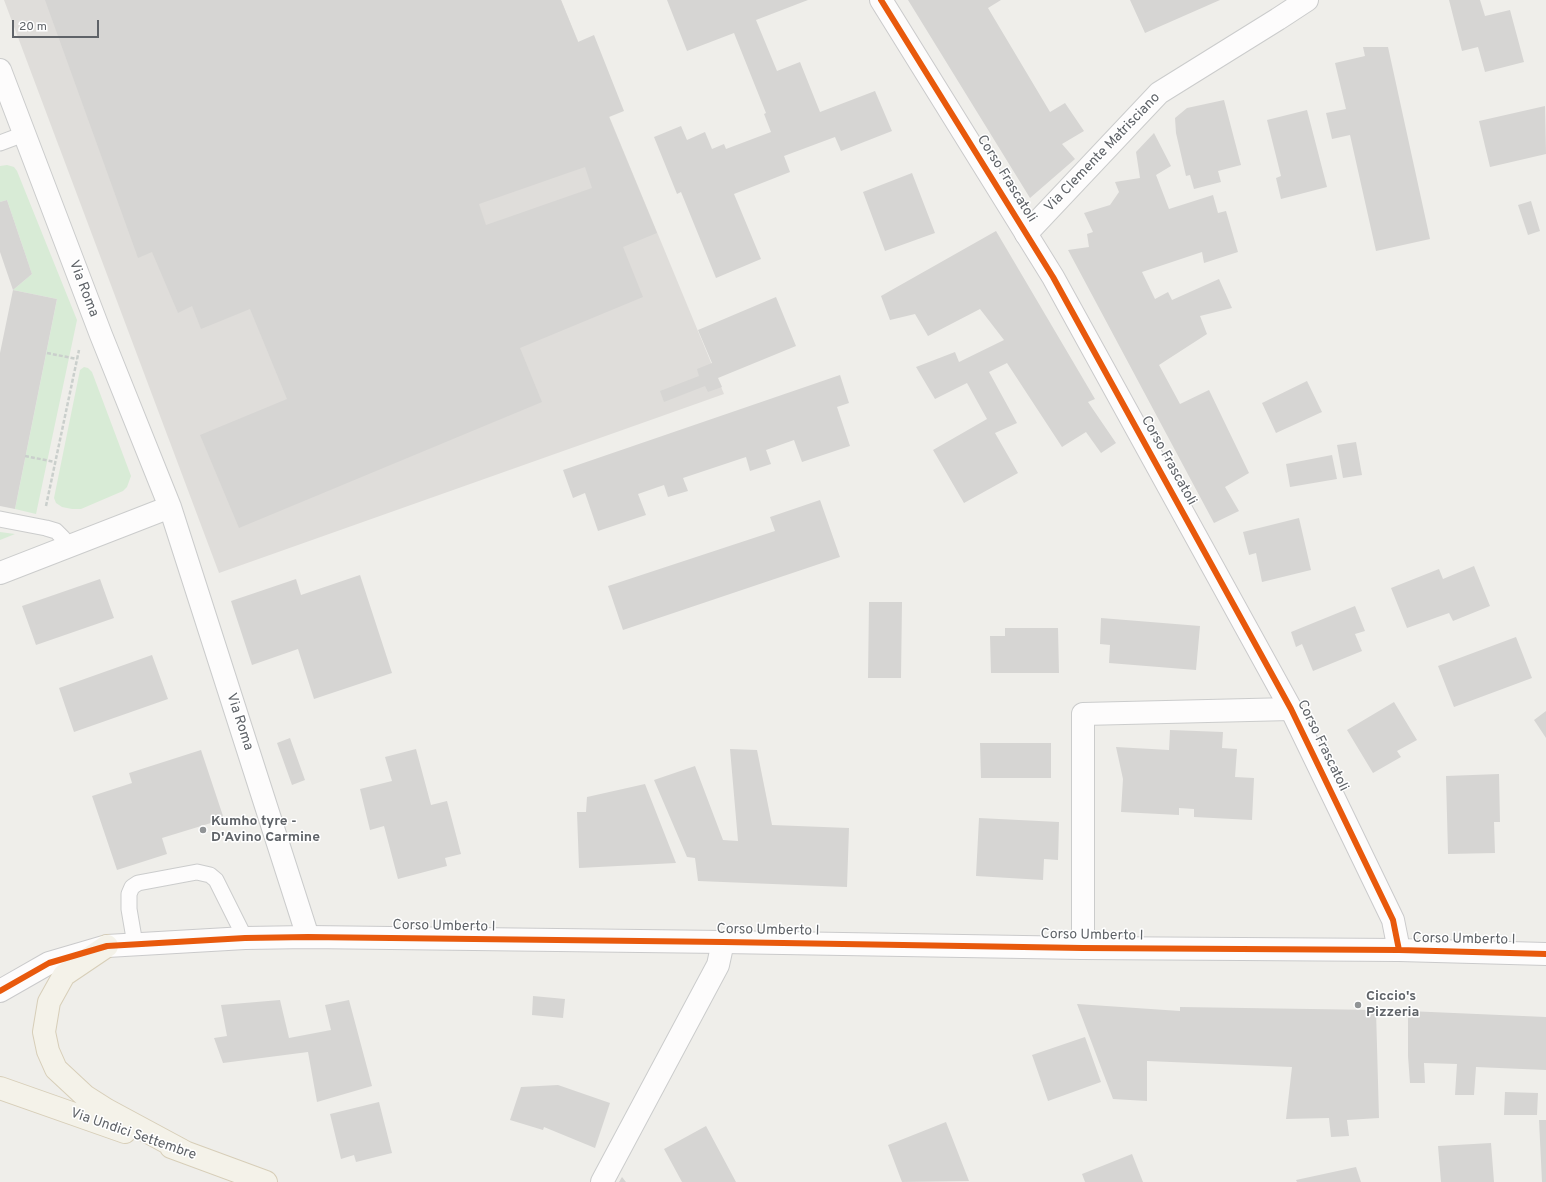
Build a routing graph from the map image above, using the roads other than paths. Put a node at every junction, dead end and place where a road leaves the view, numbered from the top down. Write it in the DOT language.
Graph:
graph roads {
  1 [pos="881,0"];
  2 [pos="1307,0"];
  3 [pos="0,70"];
  4 [pos="24,134"];
  5 [pos="0,143"];
  6 [pos="1026,234"];
  7 [pos="170,507"];
  8 [pos="0,518"];
  9 [pos="68,547"];
  10 [pos="0,573"];
  11 [pos="1291,709"];
  12 [pos="308,937"];
  13 [pos="245,938"];
  14 [pos="723,942"];
  15 [pos="135,944"];
  16 [pos="107,946"];
  17 [pos="1083,948"];
  18 [pos="1399,950"];
  19 [pos="1546,954"];
  20 [pos="0,991"];
  21 [pos="0,1088"];
  22 [pos="185,1152"];
  23 [pos="266,1182"];
  24 [pos="602,1182"];
  1 -- 6 [label="street, Corso Frascatoli"];
  2 -- 6 [label="street, Via Clemente Matrisciano"];
  3 -- 4 [label="street, Via Roma"];
  4 -- 5 [label="lane"];
  4 -- 7 [label="street, Via Roma"];
  6 -- 11 [label="street, Corso Frascatoli"];
  7 -- 9 [label="street"];
  7 -- 12 [label="street, Via Roma"];
  8 -- 9 [label="lane"];
  9 -- 10 [label="street"];
  11 -- 17 [label="street"];
  11 -- 18 [label="street, Corso Frascatoli"];
  12 -- 13 [label="street, Corso Umberto I"];
  12 -- 14 [label="street, Corso Umberto I"];
  13 -- 15 [label="street, Corso Umberto I"];
  13 -- 15 [label="lane"];
  14 -- 17 [label="street, Corso Umberto I"];
  14 -- 24 [label="street"];
  15 -- 16 [label="street, Corso Umberto I"];
  16 -- 20 [label="street, Corso Umberto I"];
  16 -- 22 [label="main road"];
  17 -- 18 [label="street, Corso Umberto I"];
  18 -- 19 [label="street, Corso Umberto I"];
  21 -- 22 [label="main road, Via Undici Settembre"];
  22 -- 23 [label="main road, Via Undici Settembre"];
}
